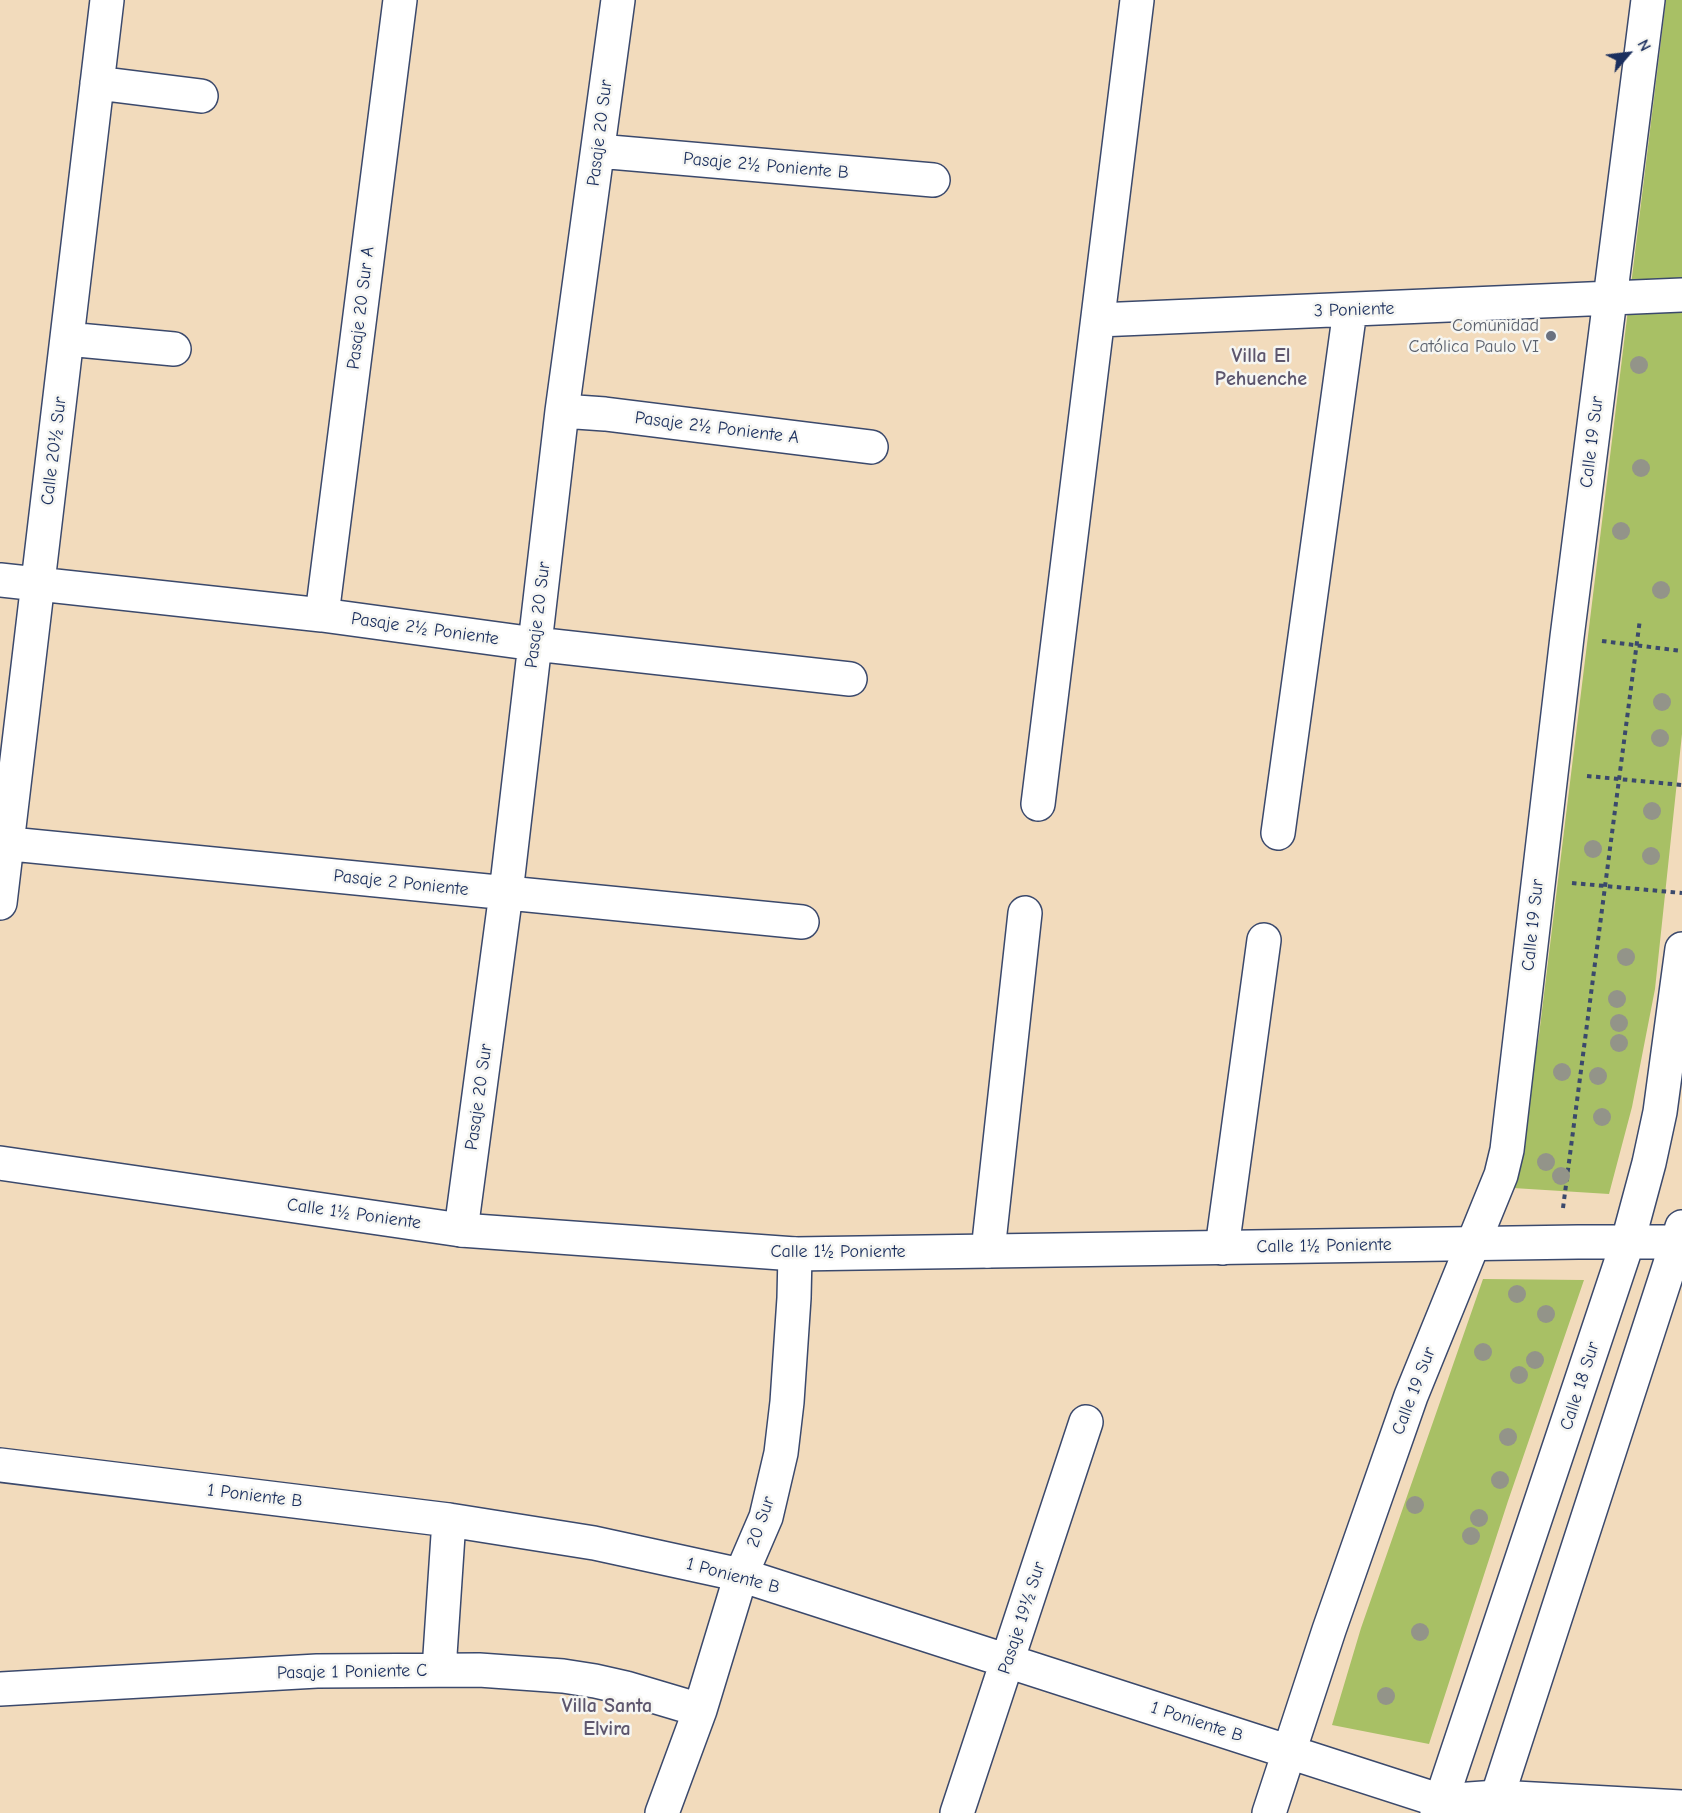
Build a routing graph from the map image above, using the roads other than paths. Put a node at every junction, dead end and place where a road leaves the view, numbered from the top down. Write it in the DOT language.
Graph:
graph roads {
  1 [pos="107,0"];
  2 [pos="400,0"];
  3 [pos="618,0"];
  4 [pos="1137,0"];
  5 [pos="1648,0"];
  6 [pos="97,83"];
  7 [pos="201,96"];
  8 [pos="598,151"];
  9 [pos="933,180"];
  10 [pos="1682,295"];
  11 [pos="1610,300"];
  12 [pos="1350,310"];
  13 [pos="1098,320"];
  14 [pos="67,339"];
  15 [pos="174,349"];
  16 [pos="562,411"];
  17 [pos="871,447"];
  18 [pos="0,580"];
  19 [pos="38,584"];
  20 [pos="322,615"];
  21 [pos="535,644"];
  22 [pos="850,679"];
  23 [pos="1038,804"];
  24 [pos="1278,833"];
  25 [pos="3,843"];
  26 [pos="506,893"];
  27 [pos="0,903"];
  28 [pos="1025,913"];
  29 [pos="801,922"];
  30 [pos="1263,940"];
  31 [pos="1682,949"];
  32 [pos="0,1163"];
  33 [pos="461,1230"];
  34 [pos="1681,1237"];
  35 [pos="1628,1241"];
  36 [pos="1472,1243"];
  37 [pos="1222,1248"];
  38 [pos="988,1251"];
  39 [pos="795,1254"];
  40 [pos="1086,1422"];
  41 [pos="0,1465"];
  42 [pos="449,1520"];
  43 [pos="741,1575"];
  44 [pos="1008,1661"];
  45 [pos="439,1670"];
  46 [pos="0,1689"];
  47 [pos="700,1710"];
  48 [pos="1290,1752"];
  49 [pos="1495,1805"];
  50 [pos="1439,1807"];
  51 [pos="1682,1807"];
  52 [pos="662,1813"];
  53 [pos="957,1813"];
  54 [pos="1269,1813"];
  1 -- 6 [label="street, Calle 20½ Sur"];
  2 -- 20 [label="street, Pasaje 20 Sur A"];
  3 -- 8 [label="street, Pasaje 20 Sur"];
  4 -- 13 [label="street"];
  5 -- 11 [label="street, Calle 19 Sur"];
  6 -- 7 [label="street"];
  6 -- 14 [label="street, Calle 20½ Sur"];
  8 -- 9 [label="street, Pasaje 2½ Poniente B"];
  8 -- 16 [label="street, Pasaje 20 Sur"];
  10 -- 11 [label="street, 3 Poniente"];
  11 -- 12 [label="street, 3 Poniente"];
  11 -- 36 [label="street, Calle 19 Sur"];
  12 -- 13 [label="street, 3 Poniente"];
  12 -- 24 [label="street"];
  13 -- 23 [label="street"];
  14 -- 15 [label="street"];
  14 -- 19 [label="street, Calle 20½ Sur"];
  16 -- 17 [label="street, Pasaje 2½ Poniente A"];
  16 -- 21 [label="street, Pasaje 20 Sur"];
  18 -- 19 [label="street, Pasaje 2½ Poniente"];
  19 -- 20 [label="street, Pasaje 2½ Poniente"];
  19 -- 25 [label="street, Calle 20½ Sur"];
  20 -- 21 [label="street, Pasaje 2½ Poniente"];
  21 -- 22 [label="street, Pasaje 2½ Poniente"];
  21 -- 26 [label="street, Pasaje 20 Sur"];
  25 -- 26 [label="street, Pasaje 2 Poniente"];
  25 -- 27 [label="street, Calle 20½ Sur"];
  26 -- 29 [label="street, Pasaje 2 Poniente"];
  26 -- 33 [label="street, Pasaje 20 Sur"];
  28 -- 38 [label="street"];
  30 -- 37 [label="street"];
  31 -- 35 [label="street, Calle 18 Sur"];
  32 -- 33 [label="street, Calle 1½ Poniente"];
  33 -- 39 [label="street, Calle 1½ Poniente"];
  34 -- 35 [label="street, Calle 1½ Poniente"];
  34 -- 49 [label="street"];
  35 -- 36 [label="street, Calle 1½ Poniente"];
  35 -- 50 [label="street, Calle 18 Sur"];
  36 -- 37 [label="street, Calle 1½ Poniente"];
  36 -- 48 [label="street, Calle 19 Sur"];
  37 -- 38 [label="street, Calle 1½ Poniente"];
  38 -- 39 [label="street, Calle 1½ Poniente"];
  39 -- 43 [label="street, 20 Sur"];
  40 -- 44 [label="street, Pasaje 19½ Sur"];
  41 -- 42 [label="street, 1 Poniente B"];
  42 -- 43 [label="street, 1 Poniente B"];
  42 -- 45 [label="street"];
  43 -- 44 [label="street, 1 Poniente B"];
  43 -- 47 [label="street, 20 Sur"];
  44 -- 48 [label="street, 1 Poniente B"];
  44 -- 53 [label="street, Pasaje 19½ Sur"];
  45 -- 46 [label="street, Pasaje 1 Poniente C"];
  45 -- 47 [label="street, Pasaje 1 Poniente C"];
  47 -- 52 [label="street, 20 Sur"];
  48 -- 50 [label="street, 1 Poniente B"];
  48 -- 54 [label="street, Calle 19 Sur"];
  49 -- 50 [label="street"];
  49 -- 51 [label="street"];
}
